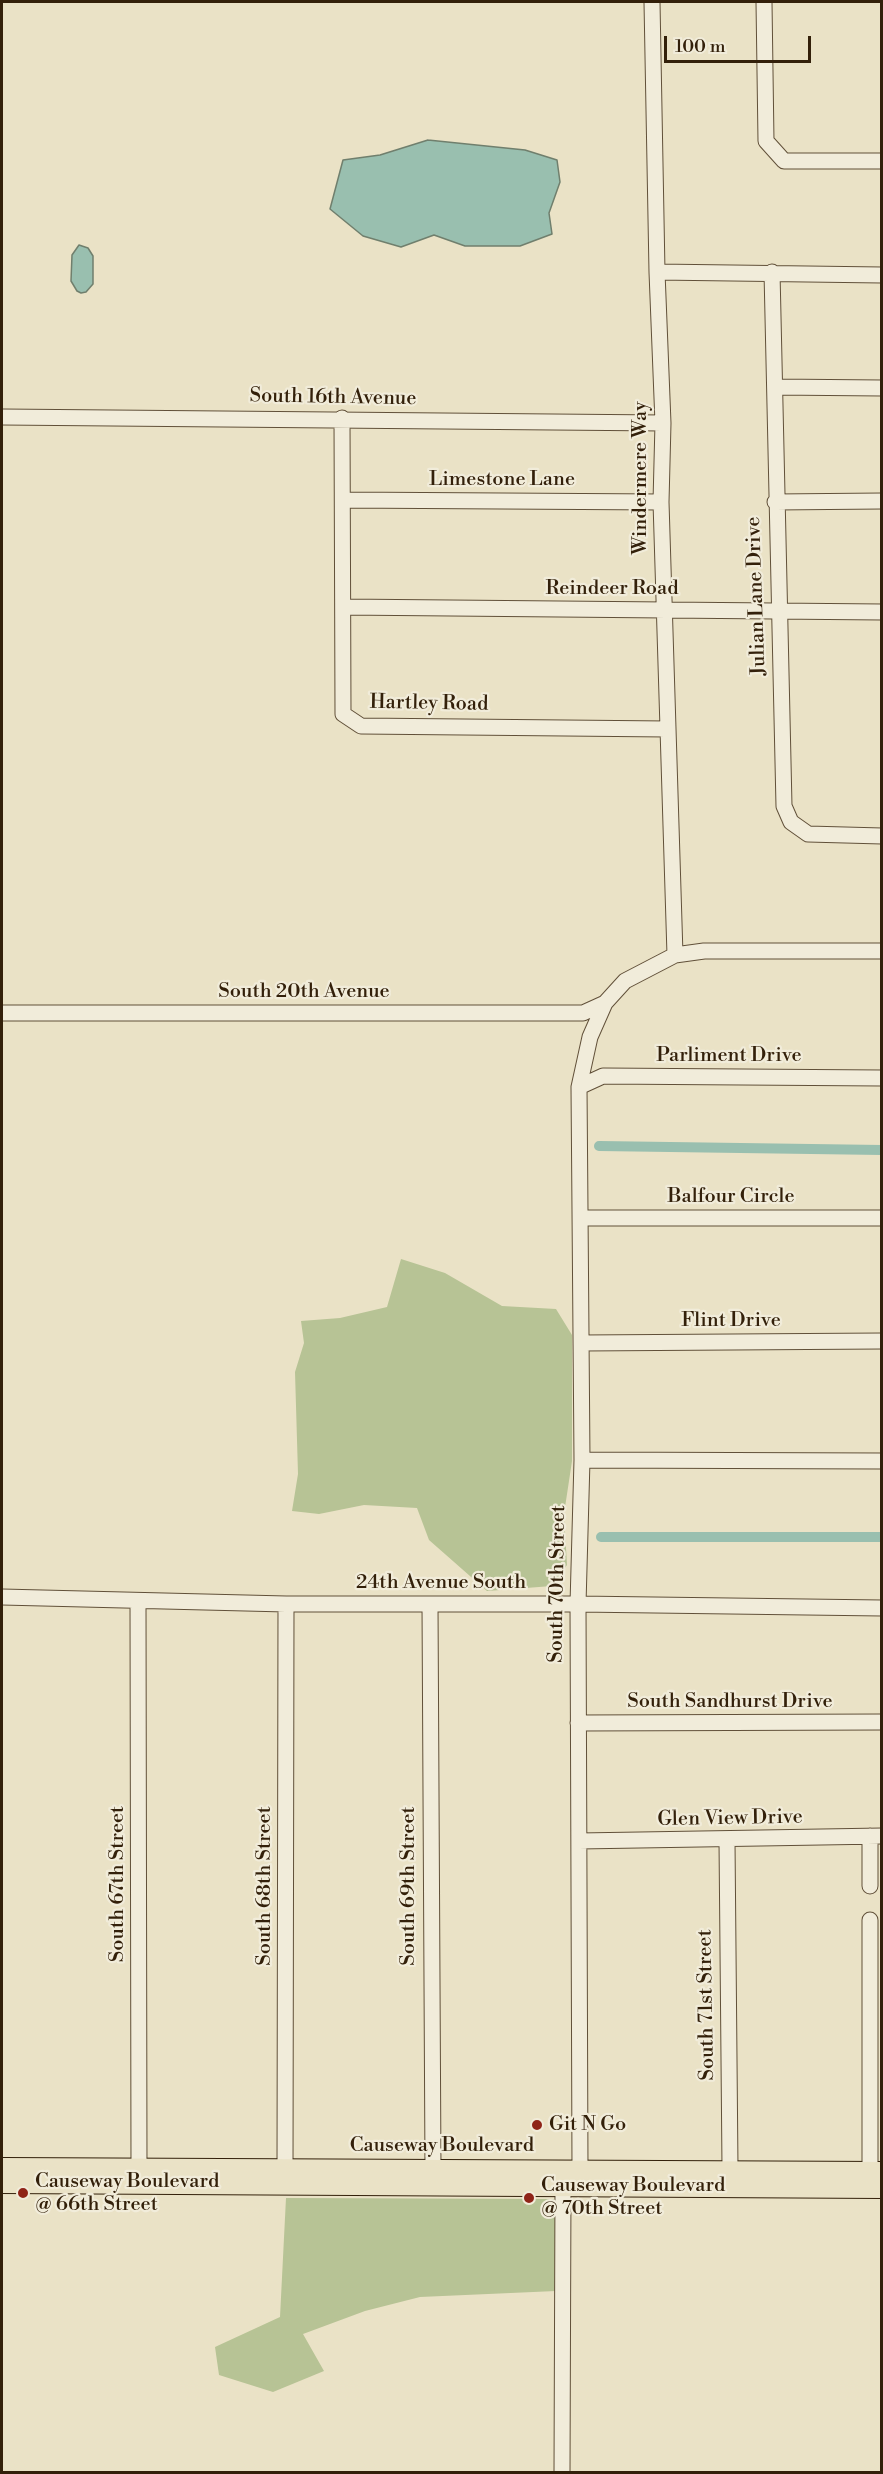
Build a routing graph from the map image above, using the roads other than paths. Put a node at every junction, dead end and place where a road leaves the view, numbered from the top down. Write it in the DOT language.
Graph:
graph roads {
  1 [pos="652,2"];
  2 [pos="764,2"];
  3 [pos="882,160"];
  4 [pos="657,272"];
  5 [pos="772,272"];
  6 [pos="882,275"];
  7 [pos="775,387"];
  8 [pos="882,388"];
  9 [pos="2,417"];
  10 [pos="342,418"];
  11 [pos="663,423"];
  12 [pos="343,500"];
  13 [pos="882,501"];
  14 [pos="660,502"];
  15 [pos="775,502"];
  16 [pos="343,608"];
  17 [pos="664,611"];
  18 [pos="778,611"];
  19 [pos="882,612"];
  20 [pos="667,729"];
  21 [pos="882,836"];
  22 [pos="882,951"];
  23 [pos="675,955"];
  24 [pos="605,1003"];
  25 [pos="2,1013"];
  26 [pos="882,1078"];
  27 [pos="579,1087"];
  28 [pos="581,1218"];
  29 [pos="882,1218"];
  30 [pos="882,1341"];
  31 [pos="582,1343"];
  32 [pos="582,1460"];
  33 [pos="882,1461"];
  34 [pos="2,1597"];
  35 [pos="138,1600"];
  36 [pos="286,1604"];
  37 [pos="430,1604"];
  38 [pos="578,1604"];
  39 [pos="882,1608"];
  40 [pos="882,1722"];
  41 [pos="578,1723"];
  42 [pos="876,1836"];
  43 [pos="579,1841"];
  44 [pos="727,1841"];
  45 [pos="870,1886"];
  46 [pos="870,1920"];
  47 [pos="2,2167"];
  48 [pos="139,2167"];
  49 [pos="285,2168"];
  50 [pos="730,2168"];
  51 [pos="433,2169"];
  52 [pos="876,2171"];
  53 [pos="572,2178"];
  54 [pos="2,2184"];
  55 [pos="882,2189"];
  56 [pos="562,2472"];
  1 -- 4 [label="street, Windermere Way"];
  2 -- 3 [label="street"];
  4 -- 5 [label="street"];
  4 -- 11 [label="street, Windermere Way"];
  5 -- 6 [label="street"];
  5 -- 7 [label="street, Julian Lane Drive"];
  7 -- 8 [label="street"];
  7 -- 15 [label="street, Julian Lane Drive"];
  9 -- 10 [label="street, South 16th Avenue"];
  10 -- 11 [label="street, South 16th Avenue"];
  10 -- 12 [label="street, Hartley Road"];
  11 -- 14 [label="street, Windermere Way"];
  12 -- 14 [label="street, Limestone Lane"];
  12 -- 16 [label="street, Hartley Road"];
  13 -- 15 [label="street"];
  14 -- 17 [label="street, Windermere Way"];
  15 -- 18 [label="street, Julian Lane Drive"];
  16 -- 17 [label="street, Reindeer Road"];
  16 -- 20 [label="street, Hartley Road"];
  17 -- 18 [label="street, Reindeer Road"];
  17 -- 20 [label="street, Windermere Way"];
  18 -- 19 [label="street, Reindeer Road"];
  18 -- 21 [label="street, Julian Lane Drive"];
  20 -- 23 [label="street, Windermere Way"];
  22 -- 23 [label="street"];
  23 -- 24 [label="street"];
  24 -- 25 [label="street, South 20th Avenue"];
  24 -- 27 [label="street, South 70th Street"];
  26 -- 27 [label="street, Parliment Drive"];
  27 -- 28 [label="street, South 70th Street"];
  28 -- 29 [label="street, Balfour Circle"];
  28 -- 31 [label="street, South 70th Street"];
  30 -- 31 [label="street, Flint Drive"];
  31 -- 32 [label="street, South 70th Street"];
  32 -- 33 [label="street"];
  32 -- 38 [label="street, South 70th Street"];
  34 -- 35 [label="street, 24th Avenue South"];
  35 -- 36 [label="street, 24th Avenue South"];
  35 -- 48 [label="street, South 67th Street"];
  36 -- 37 [label="street, 24th Avenue South"];
  36 -- 49 [label="street, South 68th Street"];
  37 -- 38 [label="street, 24th Avenue South"];
  37 -- 51 [label="street, South 69th Street"];
  38 -- 39 [label="street, 24th Avenue South"];
  38 -- 41 [label="street, South 70th Street"];
  40 -- 41 [label="street, South Sandhurst Drive"];
  41 -- 43 [label="street, South 70th Street"];
  42 -- 44 [label="street, Glen View Drive"];
  42 -- 45 [label="street"];
  43 -- 44 [label="street, Glen View Drive"];
  43 -- 53 [label="street, South 70th Street"];
  44 -- 50 [label="street, South 71st Street"];
  46 -- 52 [label="street"];
  47 -- 48 [label="main road, Causeway Boulevard"];
  48 -- 49 [label="main road, Causeway Boulevard"];
  49 -- 51 [label="main road, Causeway Boulevard"];
  50 -- 52 [label="main road, Causeway Boulevard"];
  50 -- 53 [label="main road, Causeway Boulevard"];
  51 -- 53 [label="main road, Causeway Boulevard"];
  53 -- 54 [label="main road, Causeway Boulevard"];
  53 -- 55 [label="main road, Causeway Boulevard"];
  53 -- 56 [label="street, South 70th Street"];
}
